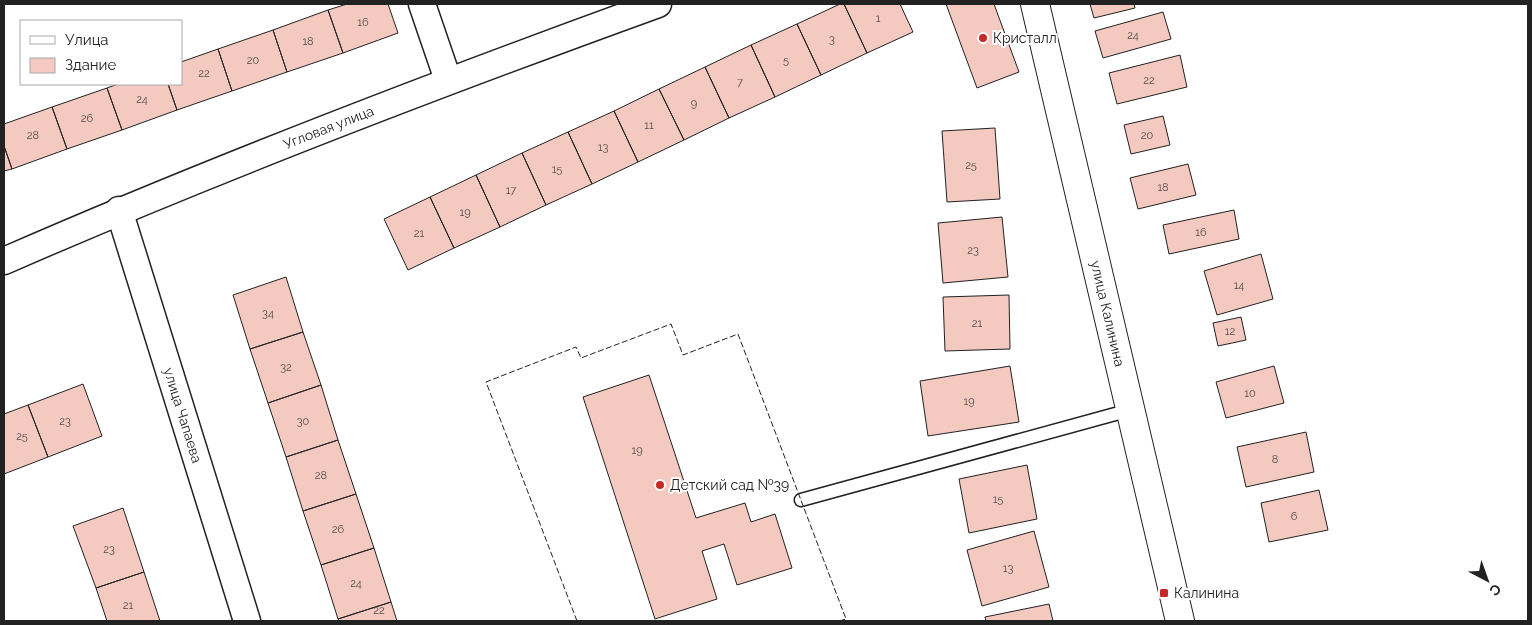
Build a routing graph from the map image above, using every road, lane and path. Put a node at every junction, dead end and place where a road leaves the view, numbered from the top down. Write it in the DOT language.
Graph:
graph roads {
  1 [pos="422,4"];
  2 [pos="658,4"];
  3 [pos="1035,4"];
  4 [pos="448,80"];
  5 [pos="119,210"];
  6 [pos="4,261"];
  7 [pos="1130,410"];
  8 [pos="801,500"];
  9 [pos="247,621"];
  10 [pos="1180,621"];
  1 -- 4 [label="street"];
  2 -- 4 [label="street, Угловая улица"];
  3 -- 7 [label="street, улица Калинина"];
  4 -- 5 [label="street, Угловая улица"];
  5 -- 6 [label="street, Угловая улица"];
  5 -- 9 [label="street, улица Чапаева"];
  7 -- 8 [label="lane"];
  7 -- 10 [label="street, улица Калинина"];
}
